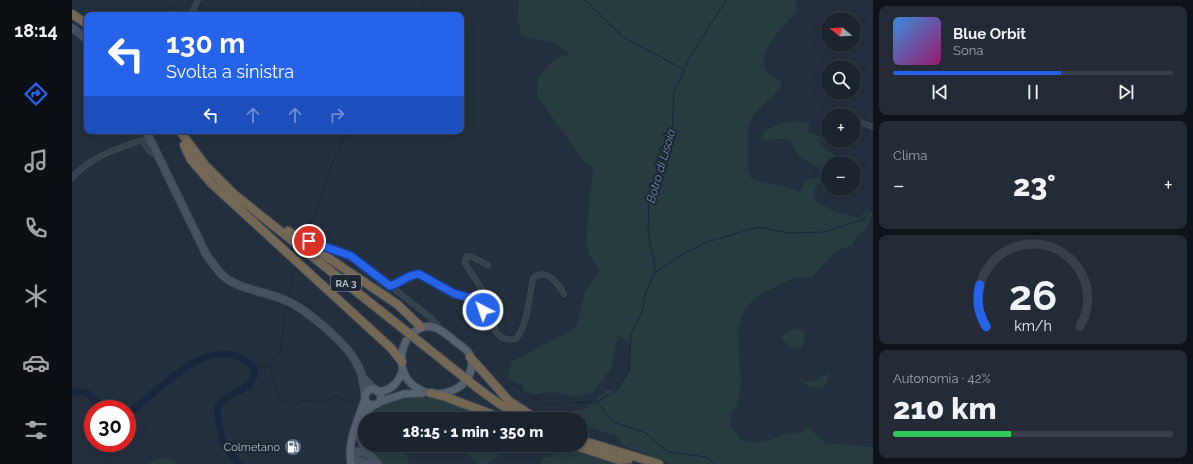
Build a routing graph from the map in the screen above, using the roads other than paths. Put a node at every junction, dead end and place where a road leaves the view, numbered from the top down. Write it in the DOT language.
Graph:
graph roads {
  1 [pos="198,0"];
  2 [pos="72,9"];
  3 [pos="192,12"];
  4 [pos="72,14"];
  5 [pos="84,17"];
  6 [pos="84,22"];
  7 [pos="72,28"];
  8 [pos="84,37"];
  9 [pos="861,123"];
  10 [pos="873,127"];
  11 [pos="148,134"];
  12 [pos="177,134"];
  13 [pos="182,134"];
  14 [pos="186,134"];
  15 [pos="184,145"];
  16 [pos="157,152"];
  17 [pos="72,178"];
  18 [pos="309,241"];
  19 [pos="488,265"];
  20 [pos="390,286"];
  21 [pos="564,294"];
  22 [pos="490,314"];
  23 [pos="427,316"];
  24 [pos="423,326"];
  25 [pos="442,331"];
  26 [pos="414,332"];
  27 [pos="406,341"];
  28 [pos="470,357"];
  29 [pos="402,366"];
  30 [pos="469,376"];
  31 [pos="362,377"];
  32 [pos="462,385"];
  33 [pos="376,391"];
  34 [pos="429,393"];
  35 [pos="365,397"];
  36 [pos="376,404"];
  37 [pos="486,412"];
  38 [pos="505,412"];
  39 [pos="514,412"];
  40 [pos="526,412"];
  41 [pos="355,431"];
  42 [pos="588,438"];
  43 [pos="588,442"];
  44 [pos="588,446"];
  45 [pos="588,450"];
  46 [pos="368,454"];
  47 [pos="628,459"];
  48 [pos="353,460"];
  49 [pos="652,463"];
  50 [pos="368,464"];
  51 [pos="378,464"];
  1 -- 3 [label="street"];
  2 -- 5 [label="highway"];
  4 -- 6 [label="highway"];
  7 -- 8 [label="main road"];
  9 -- 10 [label="street"];
  11 -- 16 [label="main road"];
  12 -- 15 [label="highway, RA 3"];
  13 -- 39 [label="highway, RA 3"];
  14 -- 24 [label="highway"];
  15 -- 29 [label="highway"];
  15 -- 38 [label="highway, RA 3"];
  16 -- 17 [label="street"];
  16 -- 31 [label="main road"];
  18 -- 20 [label="street"];
  19 -- 22 [label="street"];
  20 -- 22 [label="street"];
  20 -- 23 [label="street"];
  21 -- 22 [label="street"];
  23 -- 24 [label="street"];
  23 -- 25 [label="street"];
  24 -- 25 [label="main road"];
  24 -- 26 [label="main road"];
  25 -- 28 [label="main road"];
  27 -- 29 [label="main road"];
  28 -- 30 [label="main road"];
  28 -- 40 [label="highway"];
  29 -- 33 [label="main road"];
  29 -- 34 [label="main road"];
  31 -- 33 [label="main road"];
  31 -- 35 [label="main road"];
  32 -- 34 [label="main road"];
  33 -- 35 [label="main road"];
  33 -- 36 [label="main road"];
  34 -- 36 [label="main road"];
  34 -- 37 [label="highway"];
  35 -- 36 [label="main road"];
  35 -- 41 [label="main road"];
  36 -- 41 [label="main road"];
  41 -- 46 [label="main road"];
  41 -- 48 [label="main road"];
  41 -- 48 [label="main road"];
  42 -- 49 [label="highway"];
  43 -- 49 [label="highway"];
  44 -- 47 [label="highway"];
  45 -- 47 [label="highway"];
  46 -- 48 [label="main road"];
  46 -- 51 [label="main road"];
  47 -- 49 [label="highway"];
  48 -- 50 [label="main road"];
}
